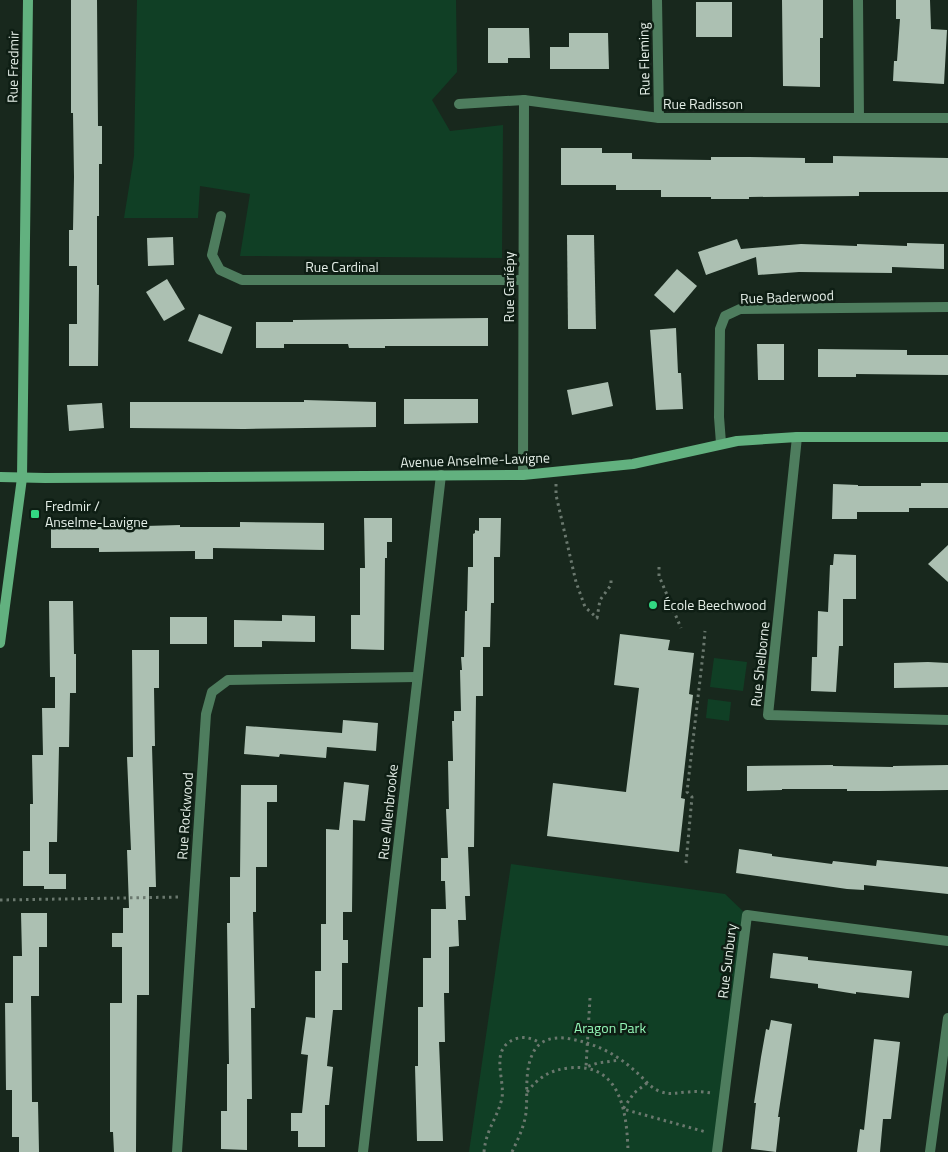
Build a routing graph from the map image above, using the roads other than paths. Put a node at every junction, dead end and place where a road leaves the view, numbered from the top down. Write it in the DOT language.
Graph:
graph roads {
  1 [pos="28,0"];
  2 [pos="657,0"];
  3 [pos="858,0"];
  4 [pos="524,100"];
  5 [pos="459,104"];
  6 [pos="659,118"];
  7 [pos="859,118"];
  8 [pos="948,118"];
  9 [pos="221,216"];
  10 [pos="523,280"];
  11 [pos="948,308"];
  12 [pos="798,437"];
  13 [pos="948,438"];
  14 [pos="721,443"];
  15 [pos="523,475"];
  16 [pos="441,476"];
  17 [pos="0,477"];
  18 [pos="22,478"];
  19 [pos="0,643"];
  20 [pos="417,676"];
  21 [pos="948,720"];
  22 [pos="948,940"];
  23 [pos="948,1018"];
  24 [pos="177,1152"];
  25 [pos="363,1152"];
  26 [pos="717,1152"];
  27 [pos="930,1152"];
  1 -- 18 [label="street, Rue Fredmir"];
  2 -- 6 [label="street, Rue Fleming"];
  3 -- 7 [label="street"];
  4 -- 5 [label="street, Rue Radisson"];
  4 -- 6 [label="street, Rue Radisson"];
  4 -- 10 [label="street, Rue Gariépy"];
  6 -- 7 [label="street, Rue Radisson"];
  7 -- 8 [label="street, Rue Radisson"];
  9 -- 10 [label="street, Rue Cardinal"];
  10 -- 15 [label="street, Rue Gariépy"];
  11 -- 14 [label="street, Rue Baderwood"];
  12 -- 13 [label="street, Avenue Anselme-Lavigne"];
  12 -- 14 [label="street, Avenue Anselme-Lavigne"];
  12 -- 21 [label="street, Rue Shelborne"];
  14 -- 15 [label="street, Avenue Anselme-Lavigne"];
  15 -- 16 [label="street, Avenue Anselme-Lavigne"];
  16 -- 18 [label="street, Avenue Anselme-Lavigne"];
  16 -- 20 [label="street, Rue Allenbrooke"];
  17 -- 18 [label="street, Avenue Anselme-Lavigne"];
  18 -- 19 [label="street, Rue Fredmir"];
  20 -- 24 [label="street, Rue Rockwood"];
  20 -- 25 [label="street, Rue Allenbrooke"];
  22 -- 26 [label="street, Rue Sunbury"];
  23 -- 27 [label="street"];
}
